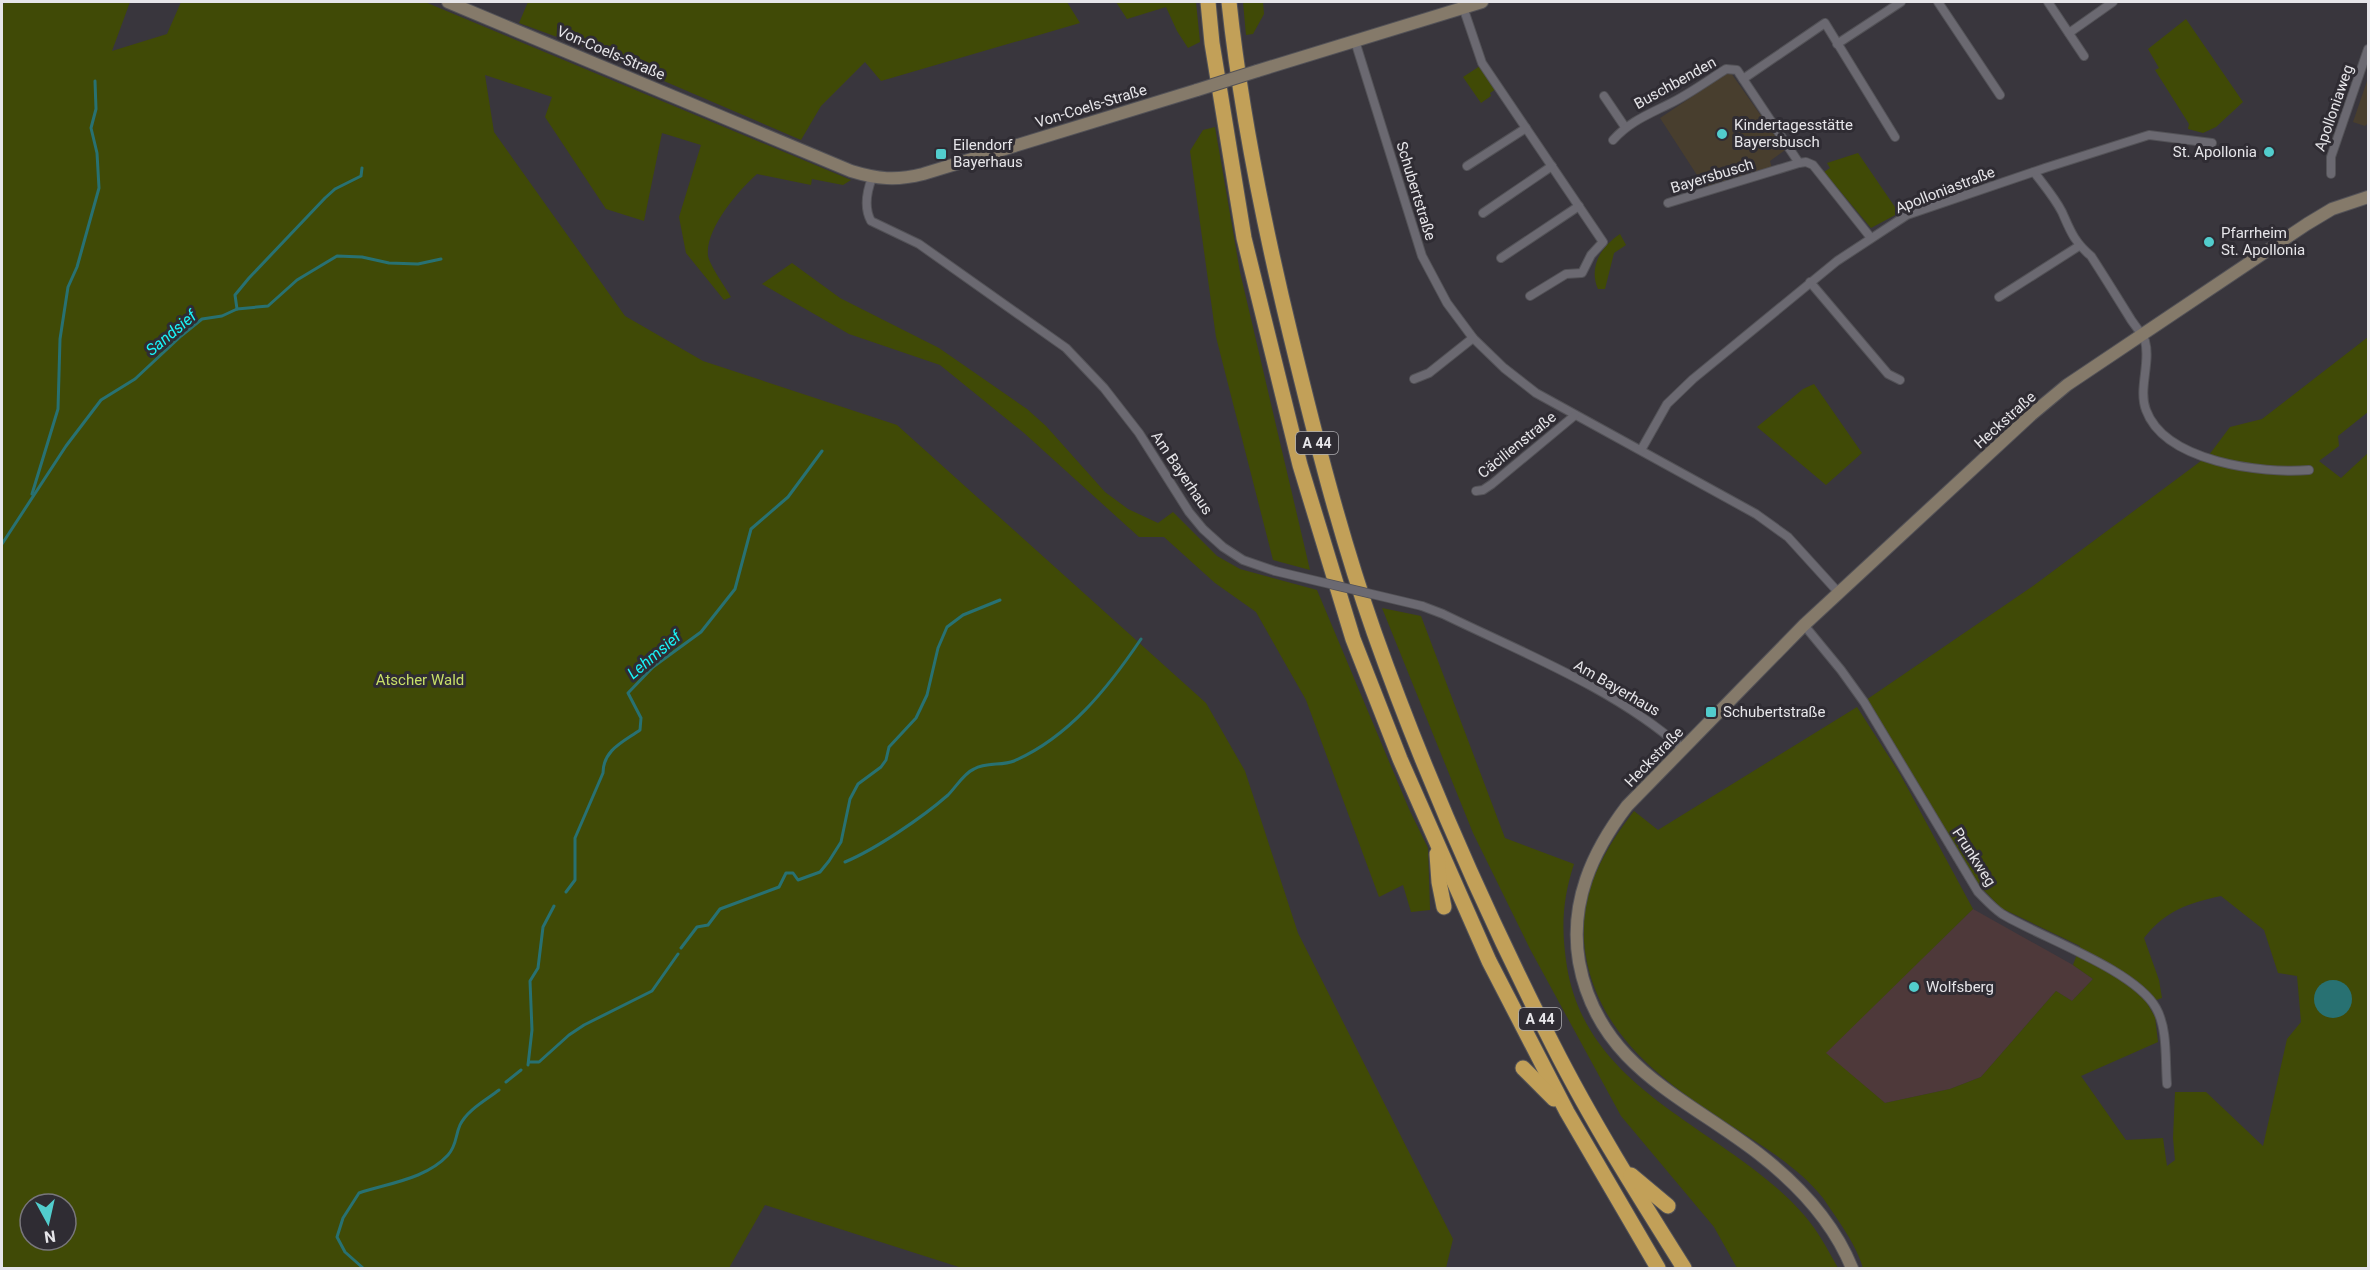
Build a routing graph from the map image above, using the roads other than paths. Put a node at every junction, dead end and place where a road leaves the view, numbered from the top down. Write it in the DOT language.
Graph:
graph roads {
  1 [pos="448,2"];
  2 [pos="1208,2"];
  3 [pos="1228,2"];
  4 [pos="1482,2"];
  5 [pos="1901,2"];
  6 [pos="1938,2"];
  7 [pos="2048,2"];
  8 [pos="2113,2"];
  9 [pos="1463,7"];
  10 [pos="2068,33"];
  11 [pos="1355,41"];
  12 [pos="1837,44"];
  13 [pos="2368,50"];
  14 [pos="2084,56"];
  15 [pos="1743,79"];
  16 [pos="2000,95"];
  17 [pos="1605,96"];
  18 [pos="1625,127"];
  19 [pos="1526,128"];
  20 [pos="1895,137"];
  21 [pos="1613,140"];
  22 [pos="2212,143"];
  23 [pos="1799,163"];
  24 [pos="1467,166"];
  25 [pos="1552,166"];
  26 [pos="2034,172"];
  27 [pos="2331,174"];
  28 [pos="872,178"];
  29 [pos="2368,197"];
  30 [pos="1668,203"];
  31 [pos="1579,206"];
  32 [pos="1483,213"];
  33 [pos="1871,238"];
  34 [pos="2079,246"];
  35 [pos="1501,258"];
  36 [pos="1810,282"];
  37 [pos="1530,296"];
  38 [pos="1999,297"];
  39 [pos="2141,335"];
  40 [pos="1473,338"];
  41 [pos="1414,380"];
  42 [pos="1900,380"];
  43 [pos="1574,416"];
  44 [pos="1641,450"];
  45 [pos="2309,470"];
  46 [pos="1476,491"];
  47 [pos="1838,592"];
  48 [pos="1804,625"];
  49 [pos="1683,748"];
  50 [pos="1437,845"];
  51 [pos="1444,907"];
  52 [pos="1523,1068"];
  53 [pos="2167,1084"];
  54 [pos="1567,1112"];
  55 [pos="1622,1167"];
  56 [pos="1668,1206"];
  57 [pos="1658,1269"];
  58 [pos="1683,1269"];
  59 [pos="1852,1269"];
  1 -- 28 [label="main road, Von-Coels-Straße"];
  2 -- 50 [label="highway, A 44"];
  3 -- 55 [label="highway, A 44"];
  4 -- 9 [label="main road, Von-Coels-Straße"];
  5 -- 12 [label="street"];
  6 -- 16 [label="street"];
  7 -- 10 [label="street"];
  8 -- 10 [label="street"];
  9 -- 11 [label="main road, Von-Coels-Straße"];
  9 -- 19 [label="street"];
  10 -- 14 [label="street"];
  11 -- 28 [label="main road, Von-Coels-Straße, bridge"];
  11 -- 40 [label="street, Schubertstraße"];
  12 -- 15 [label="street"];
  12 -- 20 [label="street"];
  13 -- 27 [label="street, Apolloniaweg"];
  15 -- 18 [label="street, Buschbenden"];
  15 -- 23 [label="street"];
  17 -- 18 [label="street, Buschbenden"];
  18 -- 21 [label="street, Buschbenden"];
  19 -- 24 [label="street"];
  19 -- 25 [label="street"];
  22 -- 26 [label="street, Apolloniastraße"];
  23 -- 30 [label="street, Bayersbusch"];
  23 -- 33 [label="street"];
  25 -- 31 [label="street"];
  25 -- 32 [label="street"];
  26 -- 33 [label="street, Apolloniastraße"];
  26 -- 34 [label="street"];
  28 -- 49 [label="street, Am Bayerhaus, bridge"];
  29 -- 39 [label="main road, Heckstraße"];
  31 -- 35 [label="street"];
  31 -- 37 [label="street"];
  33 -- 36 [label="street, Apolloniastraße"];
  34 -- 38 [label="street"];
  34 -- 39 [label="street"];
  36 -- 42 [label="street"];
  36 -- 44 [label="street, Apolloniastraße"];
  39 -- 45 [label="street"];
  39 -- 47 [label="main road, Heckstraße"];
  40 -- 41 [label="street"];
  40 -- 43 [label="street, Schubertstraße"];
  43 -- 44 [label="street, Schubertstraße"];
  43 -- 46 [label="street, Cäcilienstraße"];
  44 -- 47 [label="street, Schubertstraße"];
  47 -- 48 [label="main road, Heckstraße"];
  48 -- 49 [label="main road, Heckstraße"];
  48 -- 53 [label="street, Prunkweg"];
  49 -- 59 [label="main road, Heckstraße"];
  50 -- 51 [label="highway"];
  50 -- 54 [label="highway, A 44"];
  52 -- 54 [label="highway"];
  54 -- 57 [label="highway, A 44"];
  55 -- 56 [label="highway"];
  55 -- 58 [label="highway, A 44"];
}
